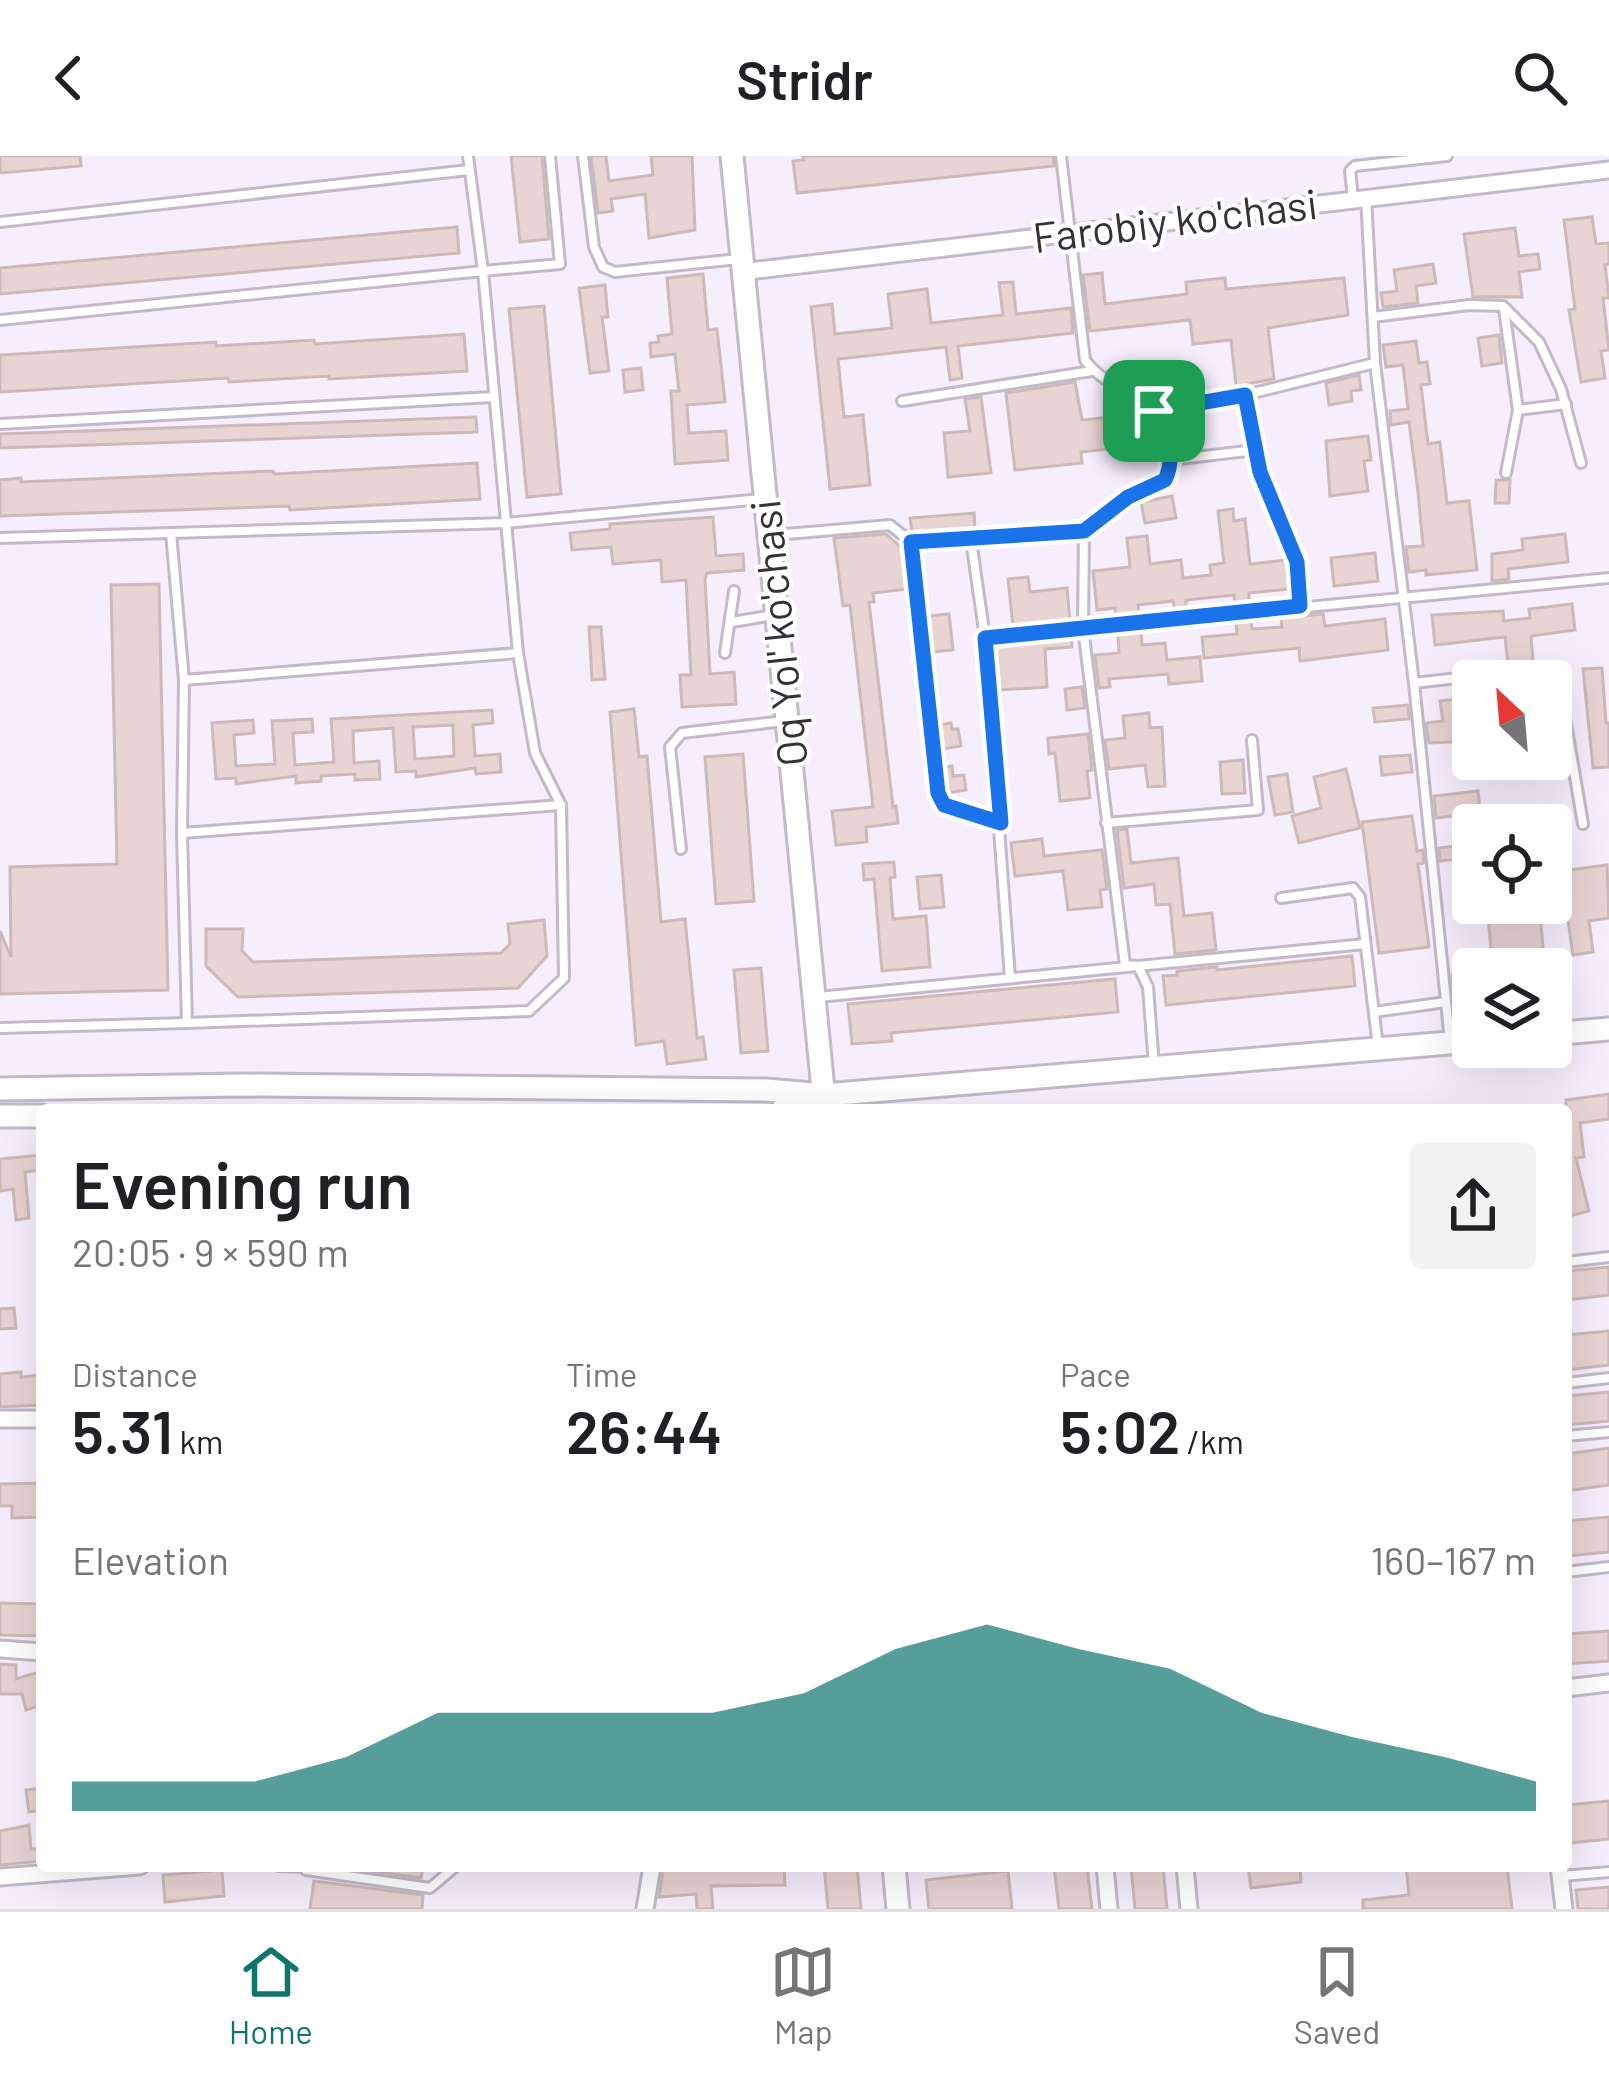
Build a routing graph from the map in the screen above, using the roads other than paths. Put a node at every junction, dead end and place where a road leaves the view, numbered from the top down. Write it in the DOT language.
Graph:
graph roads {
  1 [pos="468,156"];
  2 [pos="550,156"];
  3 [pos="583,156"];
  4 [pos="732,156"];
  5 [pos="1061,156"];
  6 [pos="1447,156"];
  7 [pos="469,170"];
  8 [pos="1609,170"];
  9 [pos="1359,196"];
  10 [pos="0,222"];
  11 [pos="1069,233"];
  12 [pos="741,266"];
  13 [pos="483,272"];
  14 [pos="1503,306"];
  15 [pos="1372,317"];
  16 [pos="0,320"];
  17 [pos="1375,363"];
  18 [pos="1093,371"];
  19 [pos="1245,395"];
  20 [pos="494,397"];
  21 [pos="902,401"];
  22 [pos="1566,404"];
  23 [pos="1518,410"];
  24 [pos="1154,411"];
  25 [pos="0,424"];
  26 [pos="1255,450"];
  27 [pos="1171,460"];
  28 [pos="1581,463"];
  29 [pos="1506,473"];
  30 [pos="764,499"];
  31 [pos="506,523"];
  32 [pos="1084,531"];
  33 [pos="171,533"];
  34 [pos="767,536"];
  35 [pos="0,538"];
  36 [pos="971,540"];
  37 [pos="911,542"];
  38 [pos="1609,578"];
  39 [pos="734,591"];
  40 [pos="1404,597"];
  41 [pos="1300,606"];
  42 [pos="775,614"];
  43 [pos="732,622"];
  44 [pos="1083,628"];
  45 [pos="985,638"];
  46 [pos="518,652"];
  47 [pos="725,653"];
  48 [pos="184,680"];
  49 [pos="1414,683"];
  50 [pos="786,721"];
  51 [pos="1252,740"];
  52 [pos="561,805"];
  53 [pos="1001,823"];
  54 [pos="1106,823"];
  55 [pos="1583,824"];
  56 [pos="182,833"];
  57 [pos="681,849"];
  58 [pos="1281,898"];
  59 [pos="1366,944"];
  60 [pos="1125,964"];
  61 [pos="1010,978"];
  62 [pos="814,997"];
  63 [pos="1446,1002"];
  64 [pos="1374,1012"];
  65 [pos="1452,1017"];
  66 [pos="187,1023"];
  67 [pos="0,1028"];
  68 [pos="1609,1029"];
  69 [pos="1572,1032"];
  70 [pos="1452,1043"];
  71 [pos="1378,1049"];
  72 [pos="1154,1067"];
  73 [pos="0,1089"];
  74 [pos="824,1102"];
  75 [pos="0,1116"];
  76 [pos="36,1116"];
  77 [pos="1609,1257"];
  78 [pos="1572,1261"];
  79 [pos="1609,1378"];
  80 [pos="1572,1382"];
  81 [pos="0,1419"];
  82 [pos="36,1419"];
  83 [pos="1609,1432"];
  84 [pos="1572,1435"];
  85 [pos="1609,1567"];
  86 [pos="1572,1570"];
  87 [pos="0,1649"];
  88 [pos="36,1652"];
  89 [pos="1609,1683"];
  90 [pos="1572,1687"];
  91 [pos="1572,1871"];
  92 [pos="64,1872"];
  93 [pos="331,1872"];
  94 [pos="451,1872"];
  95 [pos="651,1872"];
  96 [pos="895,1872"];
  97 [pos="1106,1872"];
  98 [pos="1186,1872"];
  99 [pos="1559,1872"];
  100 [pos="1609,1872"];
  101 [pos="0,1877"];
  102 [pos="645,1909"];
  103 [pos="898,1909"];
  104 [pos="1109,1909"];
  105 [pos="1189,1909"];
  106 [pos="1564,1909"];
  1 -- 7 [label="lane"];
  2 -- 13 [label="lane"];
  3 -- 12 [label="lane"];
  4 -- 12 [label="main road, Oq Yol' ko'chasi"];
  5 -- 11 [label="lane"];
  6 -- 9 [label="lane"];
  7 -- 10 [label="lane"];
  7 -- 13 [label="lane"];
  8 -- 9 [label="street, Farobiy ko'chasi"];
  9 -- 11 [label="street, Farobiy ko'chasi"];
  9 -- 15 [label="lane"];
  11 -- 12 [label="street, Farobiy ko'chasi"];
  11 -- 18 [label="lane"];
  12 -- 30 [label="main road, Oq Yol' ko'chasi"];
  13 -- 16 [label="lane"];
  13 -- 20 [label="lane"];
  14 -- 15 [label="lane"];
  14 -- 22 [label="lane"];
  14 -- 23 [label="lane"];
  15 -- 17 [label="lane"];
  17 -- 19 [label="lane"];
  17 -- 40 [label="lane"];
  18 -- 21 [label="lane"];
  18 -- 24 [label="lane"];
  19 -- 24 [label="lane"];
  19 -- 26 [label="lane"];
  20 -- 25 [label="lane"];
  20 -- 31 [label="lane"];
  22 -- 23 [label="lane"];
  22 -- 28 [label="lane"];
  23 -- 29 [label="lane"];
  24 -- 27 [label="lane"];
  26 -- 27 [label="lane"];
  26 -- 41 [label="lane"];
  27 -- 32 [label="lane"];
  30 -- 31 [label="lane"];
  30 -- 34 [label="main road, Oq Yol' ko'chasi"];
  31 -- 33 [label="lane"];
  31 -- 46 [label="lane"];
  32 -- 36 [label="lane"];
  32 -- 44 [label="lane"];
  33 -- 35 [label="lane"];
  33 -- 48 [label="lane"];
  34 -- 37 [label="lane"];
  34 -- 42 [label="main road, Oq Yol' ko'chasi"];
  36 -- 37 [label="lane"];
  36 -- 45 [label="lane"];
  37 -- 53 [label="lane"];
  38 -- 40 [label="lane"];
  39 -- 43 [label="lane"];
  40 -- 41 [label="lane"];
  40 -- 49 [label="lane"];
  41 -- 44 [label="lane"];
  42 -- 43 [label="lane"];
  42 -- 50 [label="main road, Oq Yol' ko'chasi"];
  43 -- 47 [label="lane"];
  44 -- 45 [label="lane"];
  44 -- 54 [label="lane"];
  45 -- 53 [label="lane"];
  46 -- 48 [label="lane"];
  46 -- 52 [label="lane"];
  48 -- 56 [label="lane"];
  49 -- 55 [label="lane"];
  49 -- 63 [label="lane"];
  50 -- 57 [label="lane"];
  50 -- 62 [label="main road, Oq Yol' ko'chasi"];
  51 -- 54 [label="lane"];
  52 -- 56 [label="lane"];
  52 -- 66 [label="lane"];
  53 -- 61 [label="lane"];
  54 -- 60 [label="lane"];
  56 -- 66 [label="lane"];
  58 -- 59 [label="lane"];
  59 -- 60 [label="lane"];
  59 -- 64 [label="lane"];
  60 -- 61 [label="lane"];
  60 -- 72 [label="lane"];
  61 -- 62 [label="lane"];
  62 -- 74 [label="main road, Oq Yol' ko'chasi"];
  63 -- 64 [label="lane"];
  63 -- 65 [label="lane"];
  64 -- 71 [label="lane"];
  66 -- 67 [label="lane"];
  68 -- 69 [label="main road"];
  70 -- 71 [label="main road"];
  71 -- 72 [label="main road"];
  72 -- 74 [label="main road"];
  73 -- 74 [label="main road"];
  75 -- 76 [label="main road"];
  77 -- 78 [label="lane"];
  79 -- 80 [label="lane"];
  81 -- 82 [label="street"];
  83 -- 84 [label="lane"];
  85 -- 86 [label="lane"];
  87 -- 88 [label="street"];
  89 -- 90 [label="street"];
  91 -- 100 [label="lane"];
  92 -- 101 [label="street"];
  93 -- 94 [label="lane"];
  95 -- 102 [label="street"];
  96 -- 103 [label="main road"];
  97 -- 104 [label="street"];
  98 -- 105 [label="street"];
  99 -- 106 [label="street"];
}
